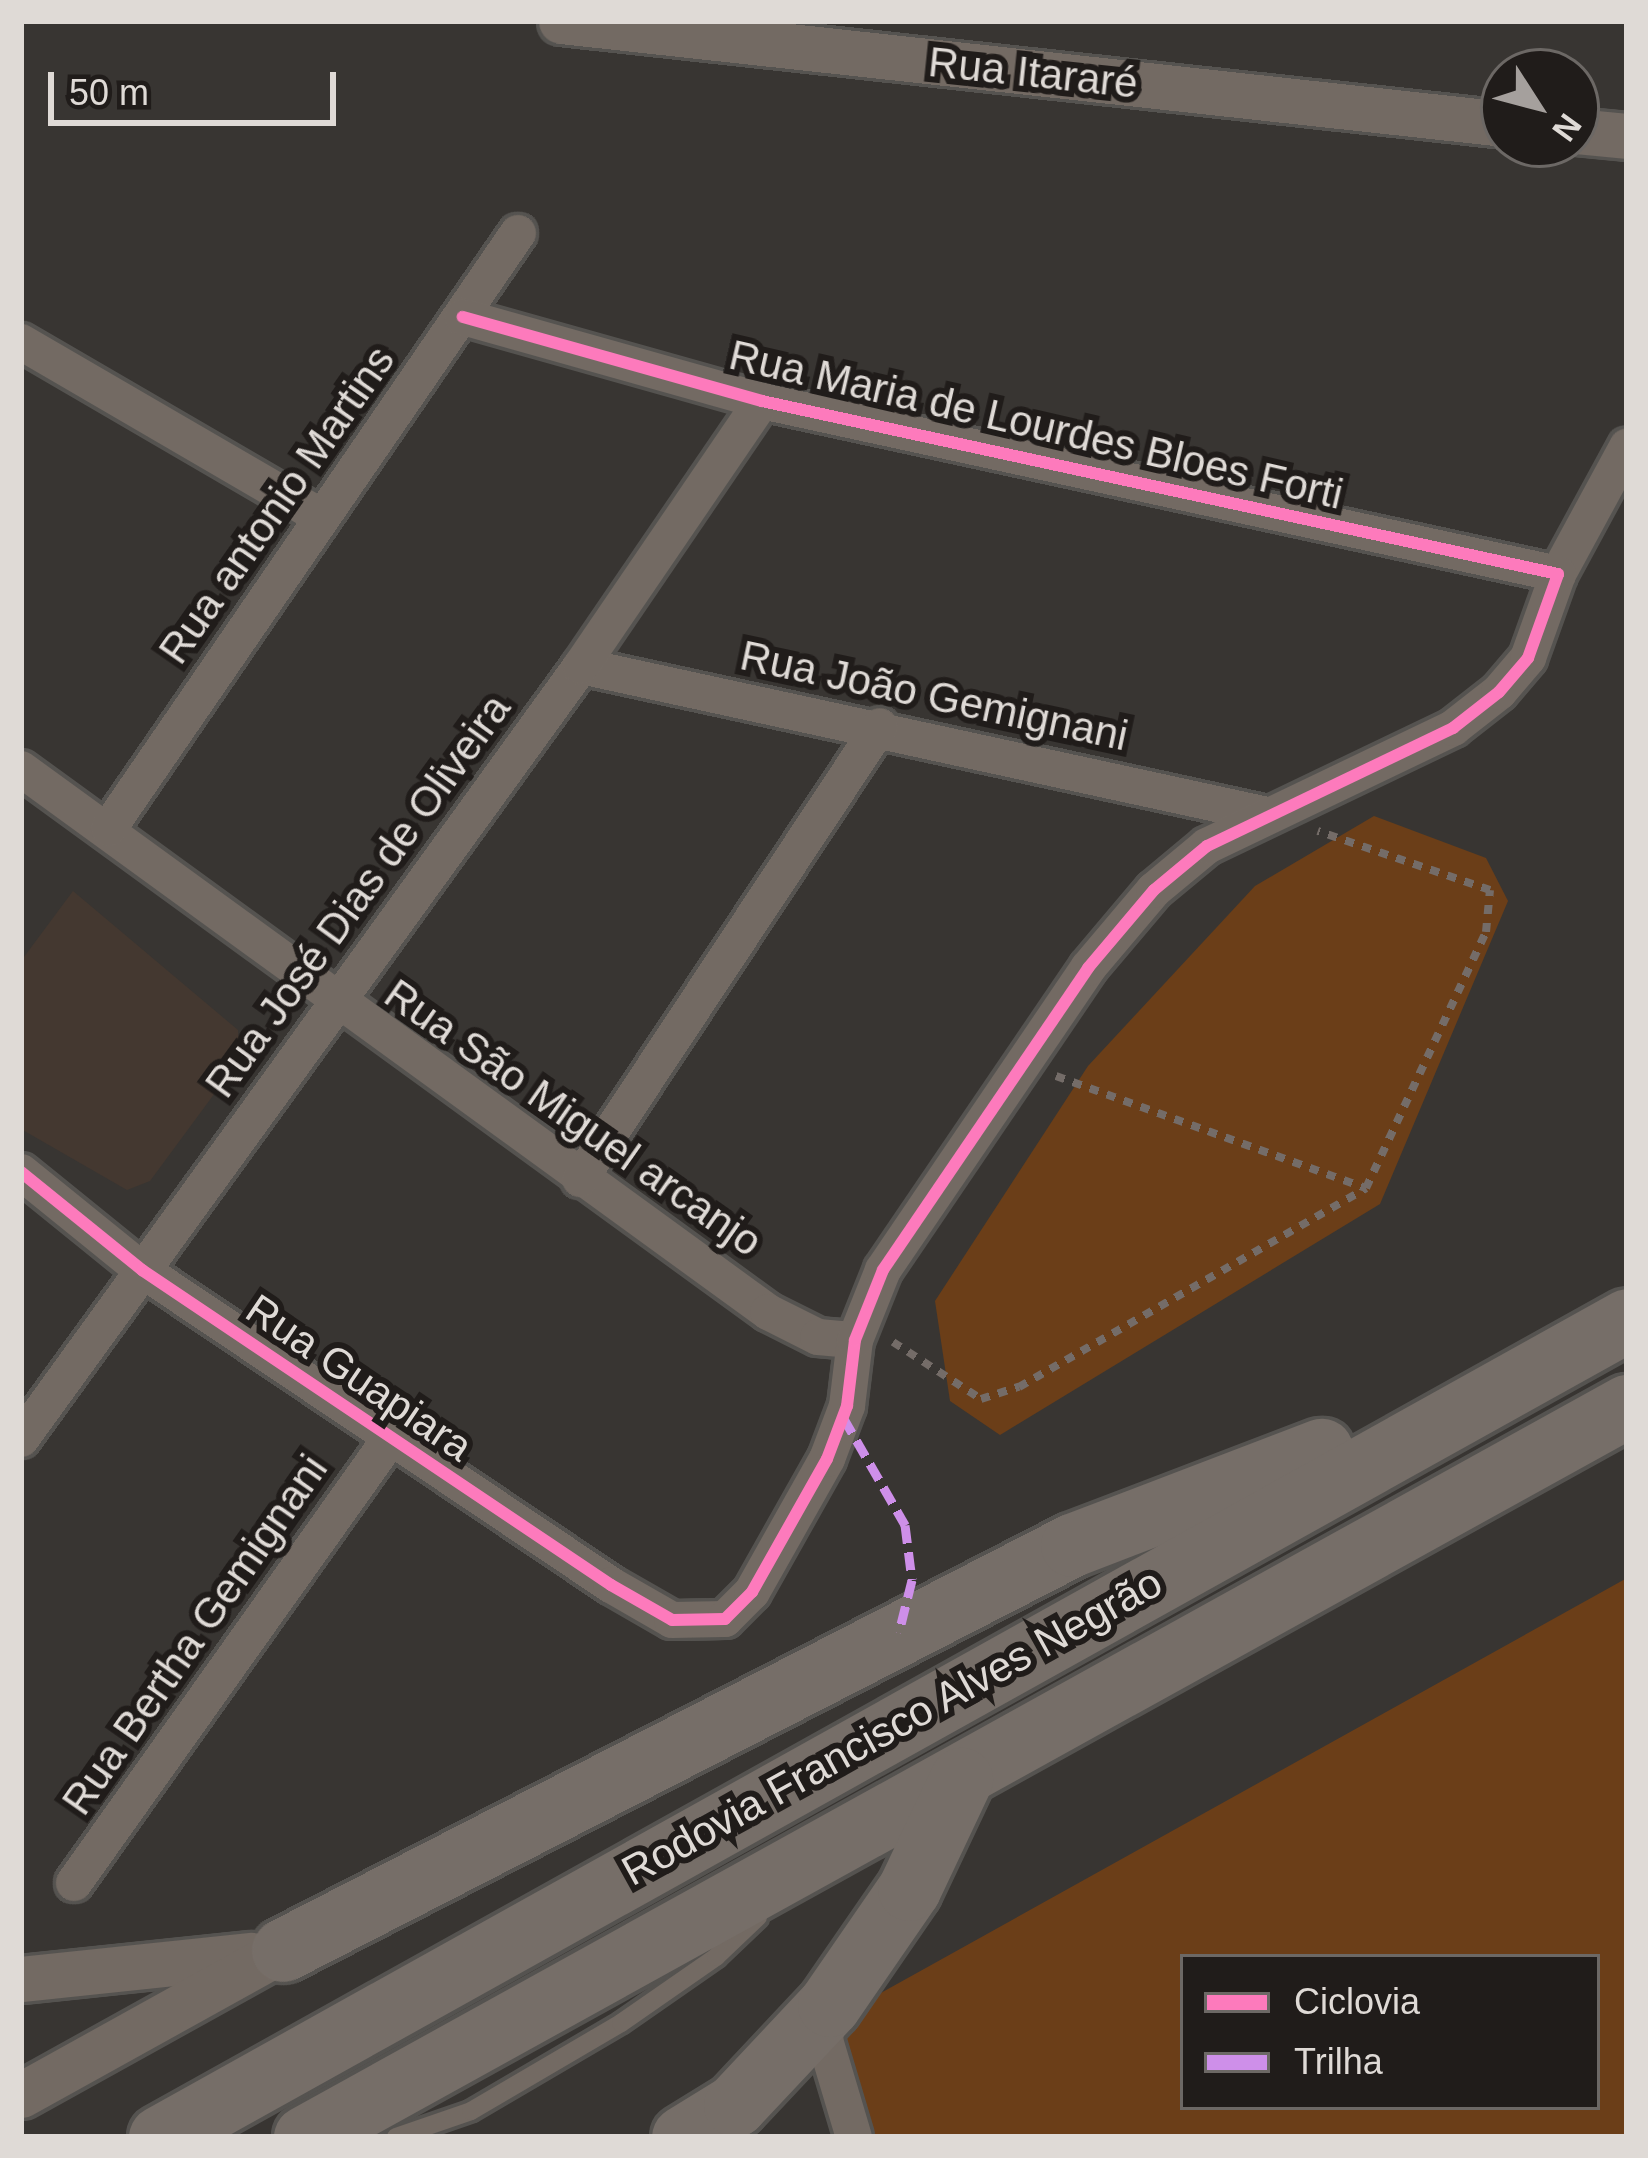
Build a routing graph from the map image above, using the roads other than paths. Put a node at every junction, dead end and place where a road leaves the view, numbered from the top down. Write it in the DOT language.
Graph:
graph roads {
  1 [pos="561,21"];
  2 [pos="1480,121"];
  3 [pos="518,233"];
  4 [pos="463,317"];
  5 [pos="21,342"];
  6 [pos="762,401"];
  7 [pos="1627,447"];
  8 [pos="322,517"];
  9 [pos="1558,574"];
  10 [pos="581,666"];
  11 [pos="880,726"];
  12 [pos="21,769"];
  13 [pos="1268,815"];
  14 [pos="109,828"];
  15 [pos="335,1004"];
  16 [pos="21,1172"];
  17 [pos="580,1179"];
  18 [pos="142,1270"];
  19 [pos="1627,1320"];
  20 [pos="859,1330"];
  21 [pos="1541,1366"];
  22 [pos="1627,1406"];
  23 [pos="21,1438"];
  24 [pos="389,1440"];
  25 [pos="961,1780"];
  26 [pos="822,1854"];
  27 [pos="74,1882"];
  28 [pos="284,1950"];
  29 [pos="21,1979"];
  30 [pos="829,2005"];
  31 [pos="21,2095"];
  32 [pos="160,2137"];
  33 [pos="305,2137"];
  34 [pos="396,2137"];
  35 [pos="683,2137"];
  36 [pos="854,2137"];
  1 -- 2 [label="street, Rua Itararé"];
  3 -- 4 [label="street, Rua antonio Martins"];
  4 -- 6 [label="street, Rua Maria de Lourdes Bloes Forti"];
  4 -- 8 [label="street, Rua antonio Martins"];
  5 -- 8 [label="street"];
  6 -- 9 [label="street, Rua Maria de Lourdes Bloes Forti"];
  6 -- 10 [label="street, Rua José Dias de Oliveira"];
  7 -- 9 [label="street"];
  8 -- 14 [label="street, Rua antonio Martins"];
  9 -- 13 [label="street"];
  10 -- 11 [label="street, Rua João Gemignani"];
  10 -- 15 [label="street, Rua José Dias de Oliveira"];
  11 -- 13 [label="street, Rua João Gemignani"];
  11 -- 17 [label="street"];
  12 -- 14 [label="street, Rua São Miguel arcanjo"];
  13 -- 20 [label="street"];
  14 -- 15 [label="street, Rua São Miguel arcanjo"];
  15 -- 17 [label="street, Rua São Miguel arcanjo"];
  15 -- 18 [label="street, Rua José Dias de Oliveira"];
  16 -- 18 [label="street, Rua Guapiara"];
  17 -- 20 [label="street, Rua São Miguel arcanjo"];
  18 -- 23 [label="street, Rua José Dias de Oliveira"];
  18 -- 24 [label="street, Rua Guapiara"];
  19 -- 21 [label="highway, Rodovia Francisco Alves Negrão"];
  20 -- 24 [label="street, Rua Guapiara"];
  21 -- 28 [label="highway"];
  21 -- 32 [label="highway, Rodovia Francisco Alves Negrão"];
  22 -- 25 [label="highway, Rodovia Francisco Alves Negrão"];
  24 -- 27 [label="street, Rua Bertha Gemignani"];
  25 -- 26 [label="highway, Rodovia Francisco Alves Negrão"];
  25 -- 30 [label="highway"];
  26 -- 33 [label="highway, Rodovia Francisco Alves Negrão"];
  26 -- 34 [label="lane"];
  28 -- 29 [label="street"];
  28 -- 31 [label="street"];
  30 -- 35 [label="highway"];
  30 -- 36 [label="street"];
}
